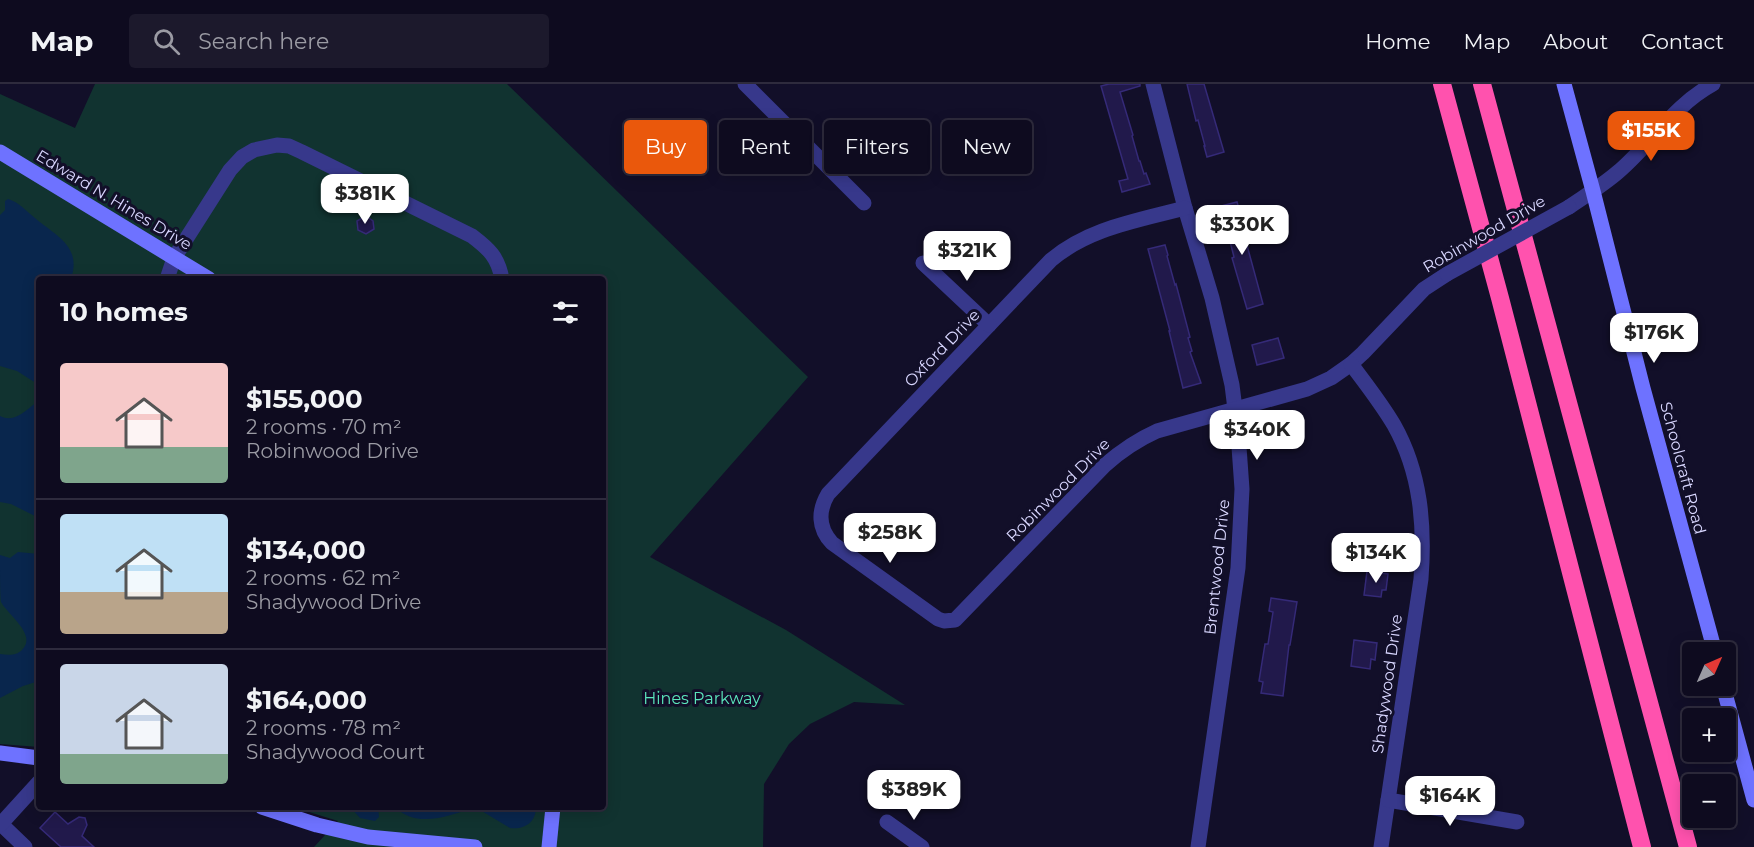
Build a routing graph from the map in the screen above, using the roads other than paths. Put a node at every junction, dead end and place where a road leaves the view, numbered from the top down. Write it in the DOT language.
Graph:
graph roads {
  1 [pos="745,84"];
  2 [pos="1153,84"];
  3 [pos="1442,84"];
  4 [pos="1482,84"];
  5 [pos="1564,84"];
  6 [pos="1713,84"];
  7 [pos="0,152"];
  8 [pos="1593,191"];
  9 [pos="864,203"];
  10 [pos="1185,208"];
  11 [pos="174,258"];
  12 [pos="923,263"];
  13 [pos="167,276"];
  14 [pos="204,276"];
  15 [pos="502,276"];
  16 [pos="989,325"];
  17 [pos="1351,364"];
  18 [pos="1235,409"];
  19 [pos="950,622"];
  20 [pos="1712,642"];
  21 [pos="1727,696"];
  22 [pos="0,753"];
  23 [pos="36,758"];
  24 [pos="36,785"];
  25 [pos="1388,800"];
  26 [pos="1754,800"];
  27 [pos="271,810"];
  28 [pos="553,810"];
  29 [pos="887,822"];
  30 [pos="1517,822"];
  31 [pos="0,824"];
  32 [pos="25,847"];
  33 [pos="475,847"];
  34 [pos="549,847"];
  35 [pos="922,847"];
  36 [pos="1198,847"];
  37 [pos="1381,847"];
  38 [pos="1642,847"];
  39 [pos="1688,847"];
  1 -- 9 [label="street"];
  2 -- 10 [label="street, Brentwood Drive"];
  3 -- 38 [label="highway"];
  4 -- 39 [label="highway"];
  5 -- 8 [label="street, Schoolcraft Road"];
  6 -- 8 [label="street, Robinwood Drive"];
  7 -- 11 [label="street, Edward N. Hines Drive"];
  8 -- 17 [label="street, Robinwood Drive, bridge"];
  8 -- 20 [label="street, Schoolcraft Road"];
  10 -- 16 [label="street, Oxford Drive"];
  10 -- 18 [label="street, Brentwood Drive"];
  11 -- 13 [label="street"];
  11 -- 14 [label="street, Edward N. Hines Drive"];
  11 -- 15 [label="street"];
  12 -- 16 [label="street"];
  16 -- 19 [label="street, Oxford Drive"];
  17 -- 18 [label="street, Robinwood Drive"];
  17 -- 25 [label="street, Shadywood Drive"];
  18 -- 19 [label="street, Robinwood Drive"];
  18 -- 36 [label="street, Brentwood Drive"];
  21 -- 26 [label="street"];
  22 -- 23 [label="street"];
  24 -- 31 [label="street"];
  25 -- 30 [label="street"];
  25 -- 37 [label="street, Shadywood Drive"];
  27 -- 33 [label="street"];
  28 -- 34 [label="street"];
  29 -- 35 [label="street"];
  31 -- 32 [label="street"];
}
